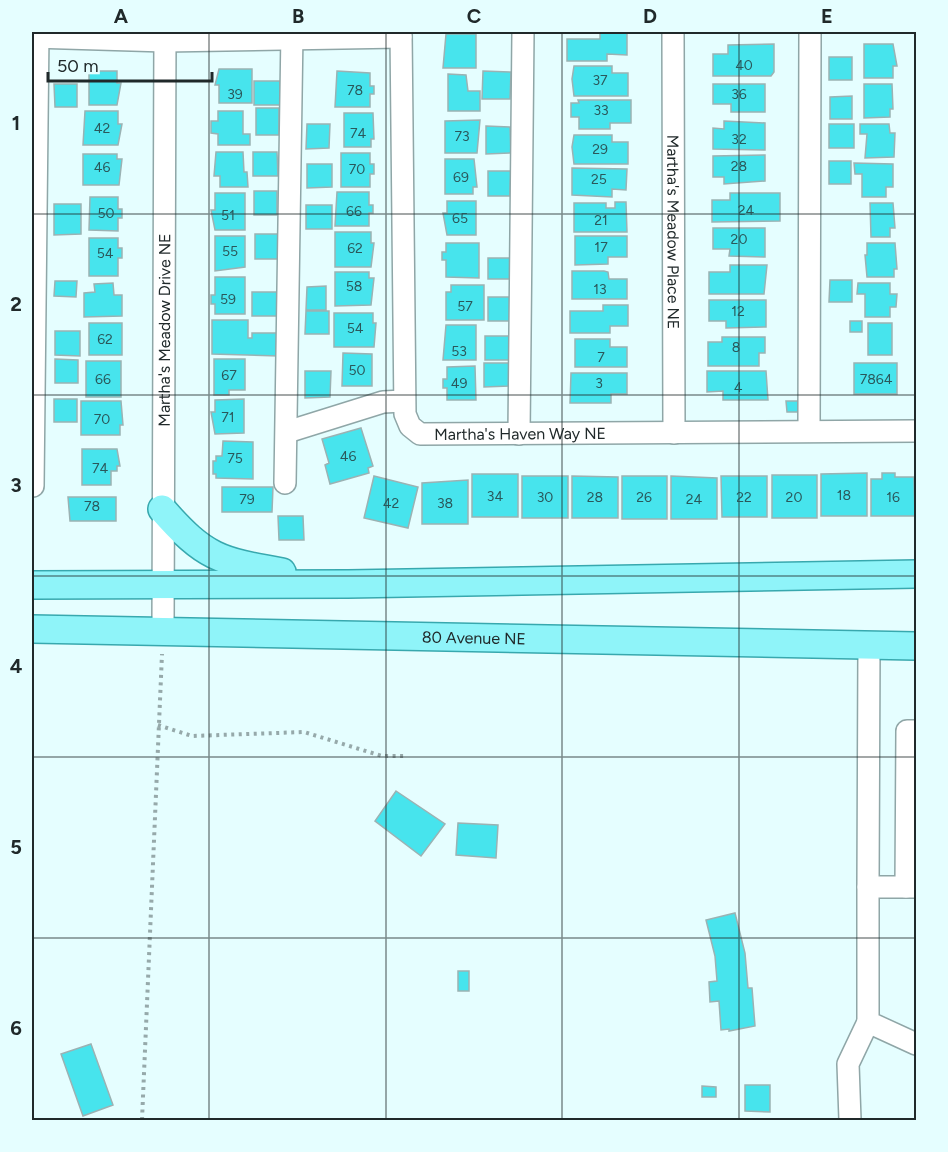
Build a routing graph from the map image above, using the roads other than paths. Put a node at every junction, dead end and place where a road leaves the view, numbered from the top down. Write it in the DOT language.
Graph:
graph roads {
  1 [pos="523,32"];
  2 [pos="673,32"];
  3 [pos="810,32"];
  4 [pos="401,34"];
  5 [pos="36,35"];
  6 [pos="293,35"];
  7 [pos="165,36"];
  8 [pos="405,401"];
  9 [pos="809,431"];
  10 [pos="916,431"];
  11 [pos="287,432"];
  12 [pos="674,433"];
  13 [pos="519,434"];
  14 [pos="32,438"];
  15 [pos="285,483"];
  16 [pos="33,486"];
  17 [pos="162,509"];
  18 [pos="916,574"];
  19 [pos="348,584"];
  20 [pos="32,585"];
  21 [pos="163,586"];
  22 [pos="32,629"];
  23 [pos="163,630"];
  24 [pos="869,645"];
  25 [pos="916,646"];
  26 [pos="916,731"];
  27 [pos="868,887"];
  28 [pos="911,887"];
  29 [pos="868,1022"];
  30 [pos="916,1044"];
  31 [pos="850,1120"];
  1 -- 13 [label="street"];
  2 -- 12 [label="street, Martha's Meadow Place NE"];
  3 -- 9 [label="street"];
  4 -- 6 [label="street"];
  4 -- 8 [label="street, Martha's Haven Way NE"];
  5 -- 7 [label="street"];
  5 -- 14 [label="street"];
  6 -- 7 [label="street"];
  6 -- 11 [label="street"];
  7 -- 17 [label="street, Martha's Meadow Drive NE"];
  8 -- 11 [label="street"];
  8 -- 13 [label="street, Martha's Haven Way NE"];
  9 -- 10 [label="street, Martha's Haven Way NE"];
  9 -- 12 [label="street, Martha's Haven Way NE"];
  11 -- 15 [label="street"];
  12 -- 13 [label="street, Martha's Haven Way NE"];
  14 -- 16 [label="street"];
  17 -- 19 [label="main road"];
  17 -- 21 [label="street, Martha's Meadow Drive NE"];
  18 -- 19 [label="main road"];
  19 -- 21 [label="main road"];
  20 -- 21 [label="main road"];
  21 -- 23 [label="street, Martha's Meadow Drive NE"];
  22 -- 23 [label="main road, 80 Avenue NE"];
  23 -- 24 [label="main road, 80 Avenue NE"];
  24 -- 25 [label="main road, 80 Avenue NE"];
  24 -- 27 [label="street"];
  26 -- 28 [label="street"];
  27 -- 28 [label="street"];
  27 -- 29 [label="street"];
  29 -- 30 [label="street"];
  29 -- 31 [label="street"];
}
